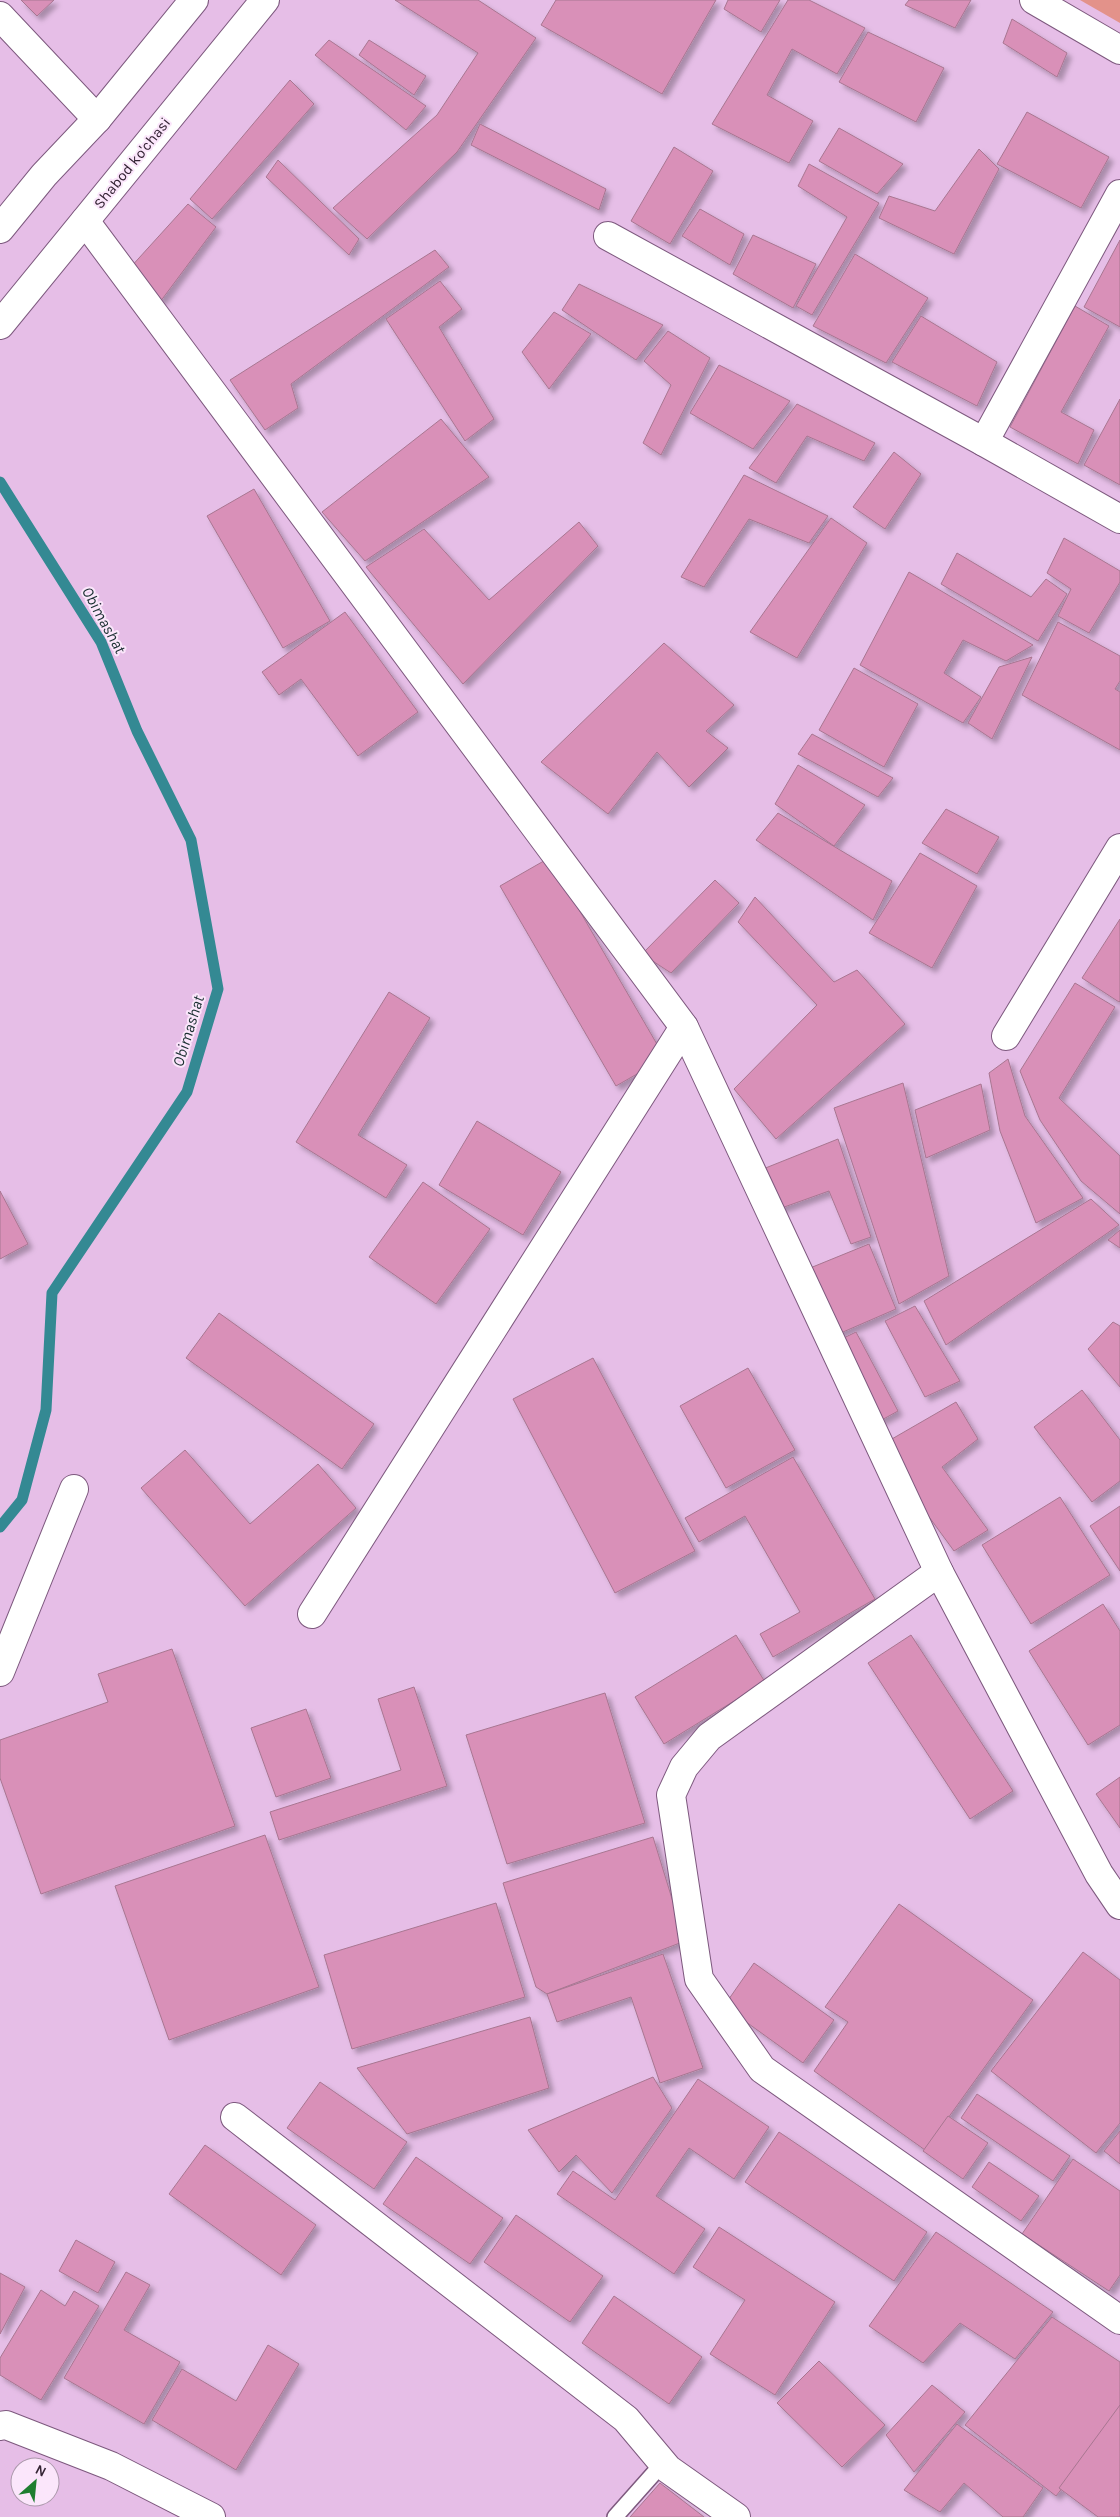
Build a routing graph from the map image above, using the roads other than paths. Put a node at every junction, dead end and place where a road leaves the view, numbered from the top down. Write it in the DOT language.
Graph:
graph roads {
  1 [pos="194,0"];
  2 [pos="265,0"];
  3 [pos="1034,0"];
  4 [pos="0,16"];
  5 [pos="1120,50"];
  6 [pos="97,119"];
  7 [pos="1120,194"];
  8 [pos="85,221"];
  9 [pos="0,228"];
  10 [pos="608,236"];
  11 [pos="0,325"];
  12 [pos="984,442"];
  13 [pos="1120,519"];
  14 [pos="1120,848"];
  15 [pos="684,1027"];
  16 [pos="1006,1036"];
  17 [pos="74,1489"];
  18 [pos="939,1572"];
  19 [pos="312,1614"];
  20 [pos="0,1672"];
  21 [pos="1120,1905"];
  22 [pos="235,2117"];
  23 [pos="1120,2320"];
  24 [pos="0,2426"];
  25 [pos="663,2463"];
  26 [pos="211,2517"];
  27 [pos="616,2517"];
  28 [pos="736,2517"];
  1 -- 6 [label="street"];
  2 -- 8 [label="street, Shabod ko'chasi"];
  3 -- 5 [label="street"];
  4 -- 6 [label="street"];
  6 -- 9 [label="street"];
  7 -- 12 [label="street"];
  8 -- 11 [label="street, Shabod ko'chasi"];
  8 -- 15 [label="street"];
  10 -- 12 [label="street"];
  12 -- 13 [label="street"];
  14 -- 16 [label="street"];
  15 -- 18 [label="street"];
  15 -- 19 [label="street"];
  17 -- 20 [label="street"];
  18 -- 21 [label="street"];
  18 -- 23 [label="street"];
  22 -- 25 [label="street"];
  24 -- 26 [label="street"];
  25 -- 27 [label="lane"];
  25 -- 28 [label="street"];
}
